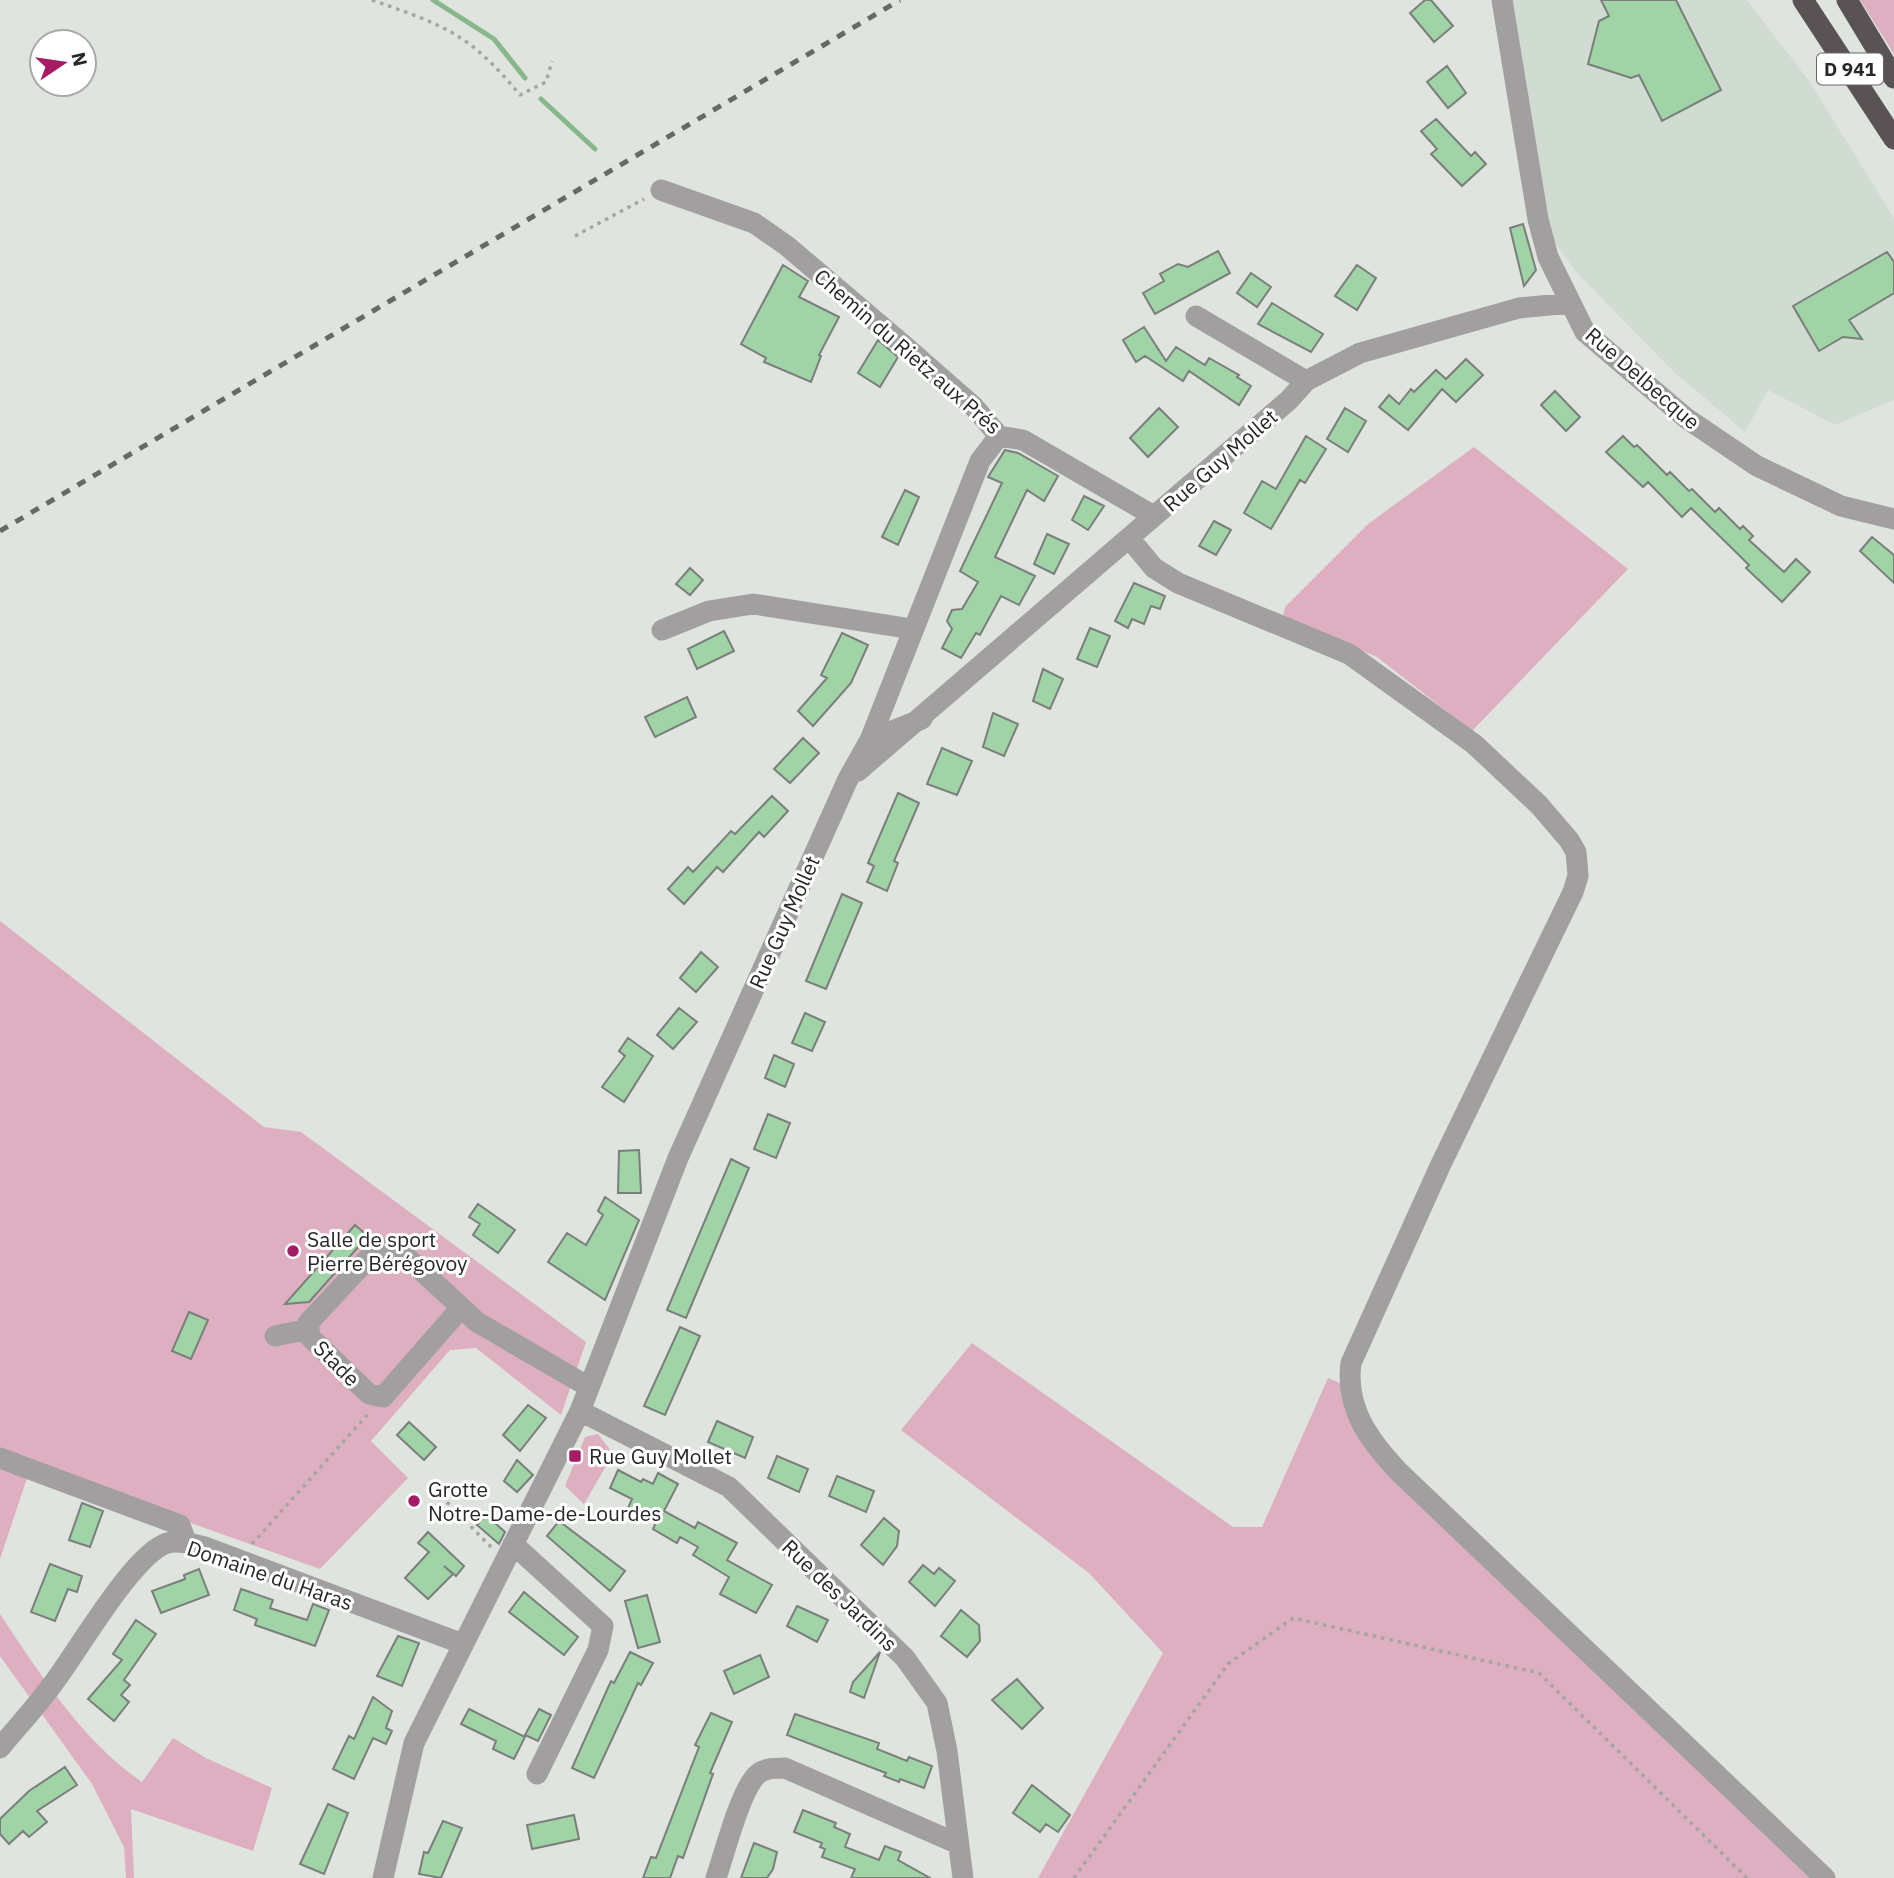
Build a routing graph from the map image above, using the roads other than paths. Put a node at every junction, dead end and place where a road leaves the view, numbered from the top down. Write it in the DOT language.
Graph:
graph roads {
  1 [pos="1502,0"];
  2 [pos="1803,0"];
  3 [pos="1847,0"];
  4 [pos="1894,78"];
  5 [pos="1894,139"];
  6 [pos="660,190"];
  7 [pos="1571,303"];
  8 [pos="1196,316"];
  9 [pos="1306,381"];
  10 [pos="999,436"];
  11 [pos="1154,516"];
  12 [pos="1894,519"];
  13 [pos="1129,538"];
  14 [pos="912,629"];
  15 [pos="662,630"];
  16 [pos="874,748"];
  17 [pos="460,1309"];
  18 [pos="309,1329"];
  19 [pos="275,1336"];
  20 [pos="589,1387"];
  21 [pos="580,1411"];
  22 [pos="0,1458"];
  23 [pos="186,1542"];
  24 [pos="509,1553"];
  25 [pos="463,1644"];
  26 [pos="0,1748"];
  27 [pos="537,1774"];
  28 [pos="956,1843"];
  29 [pos="383,1878"];
  30 [pos="716,1878"];
  31 [pos="963,1878"];
  32 [pos="1825,1878"];
  1 -- 7 [label="street, Rue Delbecque"];
  2 -- 5 [label="highway, D 941"];
  3 -- 4 [label="highway, D 941"];
  6 -- 10 [label="street, Chemin du Rietz aux Prés"];
  7 -- 9 [label="street, Rue Guy Mollet"];
  7 -- 12 [label="street, Rue Delbecque"];
  8 -- 9 [label="street"];
  9 -- 11 [label="street, Rue Guy Mollet"];
  10 -- 11 [label="street, Chemin du Rietz aux Prés"];
  10 -- 14 [label="street, Rue Guy Mollet"];
  11 -- 13 [label="street, Rue Guy Mollet"];
  13 -- 16 [label="street, Rue Guy Mollet"];
  13 -- 32 [label="street"];
  14 -- 15 [label="street"];
  14 -- 16 [label="street, Rue Guy Mollet"];
  16 -- 20 [label="street, Rue Guy Mollet"];
  17 -- 18 [label="street, Stade"];
  17 -- 18 [label="street, Stade"];
  17 -- 20 [label="street, Stade"];
  18 -- 19 [label="street"];
  20 -- 21 [label="street, Rue Guy Mollet"];
  21 -- 24 [label="street, Rue Guy Mollet"];
  21 -- 28 [label="street, Rue des Jardins"];
  22 -- 23 [label="street"];
  23 -- 25 [label="street, Domaine du Haras"];
  23 -- 26 [label="street, Domaine du Haras"];
  24 -- 25 [label="street, Rue Guy Mollet"];
  24 -- 27 [label="street"];
  25 -- 29 [label="street, Rue Guy Mollet"];
  28 -- 30 [label="street"];
  28 -- 31 [label="street, Rue des Jardins"];
}
